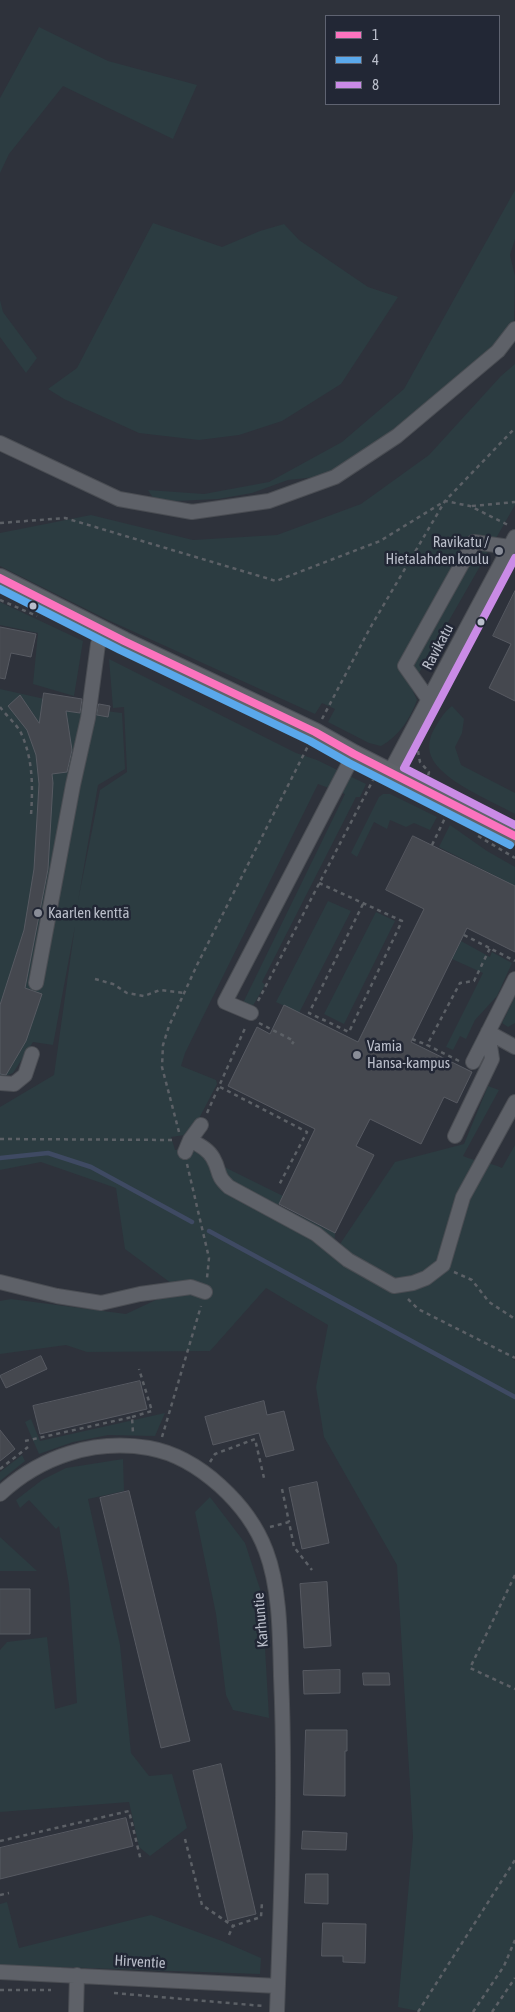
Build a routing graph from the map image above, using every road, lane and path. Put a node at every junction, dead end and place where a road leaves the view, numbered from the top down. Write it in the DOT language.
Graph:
graph roads {
  1 [pos="515,329"];
  2 [pos="515,428"];
  3 [pos="0,443"];
  4 [pos="445,501"];
  5 [pos="515,502"];
  6 [pos="470,506"];
  7 [pos="0,524"];
  8 [pos="515,529"];
  9 [pos="513,542"];
  10 [pos="0,578"];
  11 [pos="98,644"];
  12 [pos="429,700"];
  13 [pos="0,707"];
  14 [pos="315,732"];
  15 [pos="419,744"];
  16 [pos="354,754"];
  17 [pos="390,772"];
  18 [pos="422,788"];
  19 [pos="31,814"];
  20 [pos="447,815"];
  21 [pos="515,836"];
  22 [pos="432,845"];
  23 [pos="319,883"];
  24 [pos="363,904"];
  25 [pos="464,935"];
  26 [pos="490,948"];
  27 [pos="515,961"];
  28 [pos="96,979"];
  29 [pos="515,979"];
  30 [pos="36,983"];
  31 [pos="184,993"];
  32 [pos="250,1016"];
  33 [pos="488,1032"];
  34 [pos="412,1039"];
  35 [pos="292,1044"];
  36 [pos="427,1045"];
  37 [pos="515,1047"];
  38 [pos="32,1054"];
  39 [pos="473,1062"];
  40 [pos="0,1083"];
  41 [pos="220,1087"];
  42 [pos="515,1102"];
  43 [pos="201,1125"];
  44 [pos="455,1136"];
  45 [pos="0,1139"];
  46 [pos="186,1144"];
  47 [pos="280,1185"];
  48 [pos="440,1267"];
  49 [pos="0,1282"];
  50 [pos="394,1286"];
  51 [pos="205,1292"];
  52 [pos="515,1319"];
  53 [pos="515,1358"];
  54 [pos="139,1369"];
  55 [pos="132,1417"];
  56 [pos="25,1441"];
  57 [pos="134,1446"];
  58 [pos="28,1447"];
  59 [pos="0,1469"];
  60 [pos="203,1473"];
  61 [pos="264,1478"];
  62 [pos="282,1489"];
  63 [pos="0,1494"];
  64 [pos="289,1522"];
  65 [pos="257,1530"];
  66 [pos="312,1570"];
  67 [pos="515,1575"];
  68 [pos="515,1689"];
  69 [pos="185,1839"];
  70 [pos="0,1841"];
  71 [pos="515,1860"];
  72 [pos="140,1861"];
  73 [pos="9,1893"];
  74 [pos="0,1895"];
  75 [pos="262,1902"];
  76 [pos="233,1926"];
  77 [pos="229,1934"];
  78 [pos="515,1940"];
  79 [pos="0,1972"];
  80 [pos="77,1975"];
  81 [pos="515,1978"];
  82 [pos="278,1986"];
  83 [pos="0,1990"];
  84 [pos="77,1990"];
  85 [pos="106,1993"];
  86 [pos="278,2009"];
  87 [pos="76,2012"];
  88 [pos="418,2012"];
  89 [pos="473,2012"];
  90 [pos="492,2012"];
  1 -- 3 [label="street"];
  2 -- 4 [label="path"];
  4 -- 6 [label="path"];
  4 -- 7 [label="path"];
  4 -- 14 [label="path"];
  5 -- 6 [label="path"];
  6 -- 8 [label="path"];
  9 -- 12 [label="street, Ravikatu"];
  9 -- 12 [label="street"];
  10 -- 14 [label="main road"];
  11 -- 30 [label="street"];
  12 -- 17 [label="street, Ravikatu"];
  13 -- 19 [label="path"];
  14 -- 16 [label="main road"];
  14 -- 31 [label="path"];
  15 -- 18 [label="path"];
  16 -- 17 [label="main road"];
  16 -- 32 [label="street"];
  17 -- 18 [label="main road"];
  17 -- 23 [label="path"];
  18 -- 21 [label="main road"];
  20 -- 22 [label="path"];
  23 -- 24 [label="path"];
  23 -- 32 [label="path"];
  24 -- 24 [label="path"];
  25 -- 26 [label="path"];
  26 -- 27 [label="path"];
  26 -- 36 [label="path"];
  28 -- 31 [label="path"];
  29 -- 33 [label="street"];
  31 -- 46 [label="path"];
  32 -- 35 [label="path"];
  32 -- 41 [label="path"];
  33 -- 37 [label="street"];
  33 -- 39 [label="street"];
  33 -- 44 [label="street"];
  34 -- 36 [label="path"];
  36 -- 39 [label="path"];
  38 -- 40 [label="street"];
  41 -- 43 [label="path"];
  41 -- 47 [label="path"];
  42 -- 48 [label="street"];
  43 -- 46 [label="street"];
  45 -- 46 [label="path"];
  46 -- 50 [label="street"];
  48 -- 50 [label="street"];
  48 -- 52 [label="path"];
  49 -- 51 [label="street"];
  50 -- 53 [label="path"];
  54 -- 55 [label="path"];
  55 -- 56 [label="path"];
  55 -- 57 [label="path"];
  57 -- 60 [label="street, Karhuntie"];
  57 -- 63 [label="street, Karhuntie"];
  58 -- 59 [label="path"];
  60 -- 61 [label="path"];
  60 -- 65 [label="street, Karhuntie"];
  62 -- 64 [label="path"];
  64 -- 65 [label="path"];
  64 -- 66 [label="path"];
  65 -- 82 [label="street, Karhuntie"];
  67 -- 68 [label="path"];
  69 -- 76 [label="path"];
  70 -- 72 [label="path"];
  71 -- 88 [label="path"];
  73 -- 74 [label="path"];
  75 -- 76 [label="path"];
  76 -- 77 [label="path"];
  78 -- 89 [label="path"];
  79 -- 80 [label="street, Hirventie"];
  80 -- 82 [label="street, Hirventie"];
  80 -- 84 [label="street"];
  81 -- 90 [label="path"];
  82 -- 86 [label="street, Karhuntie"];
  83 -- 84 [label="path"];
  84 -- 87 [label="street"];
  85 -- 86 [label="path"];
}
